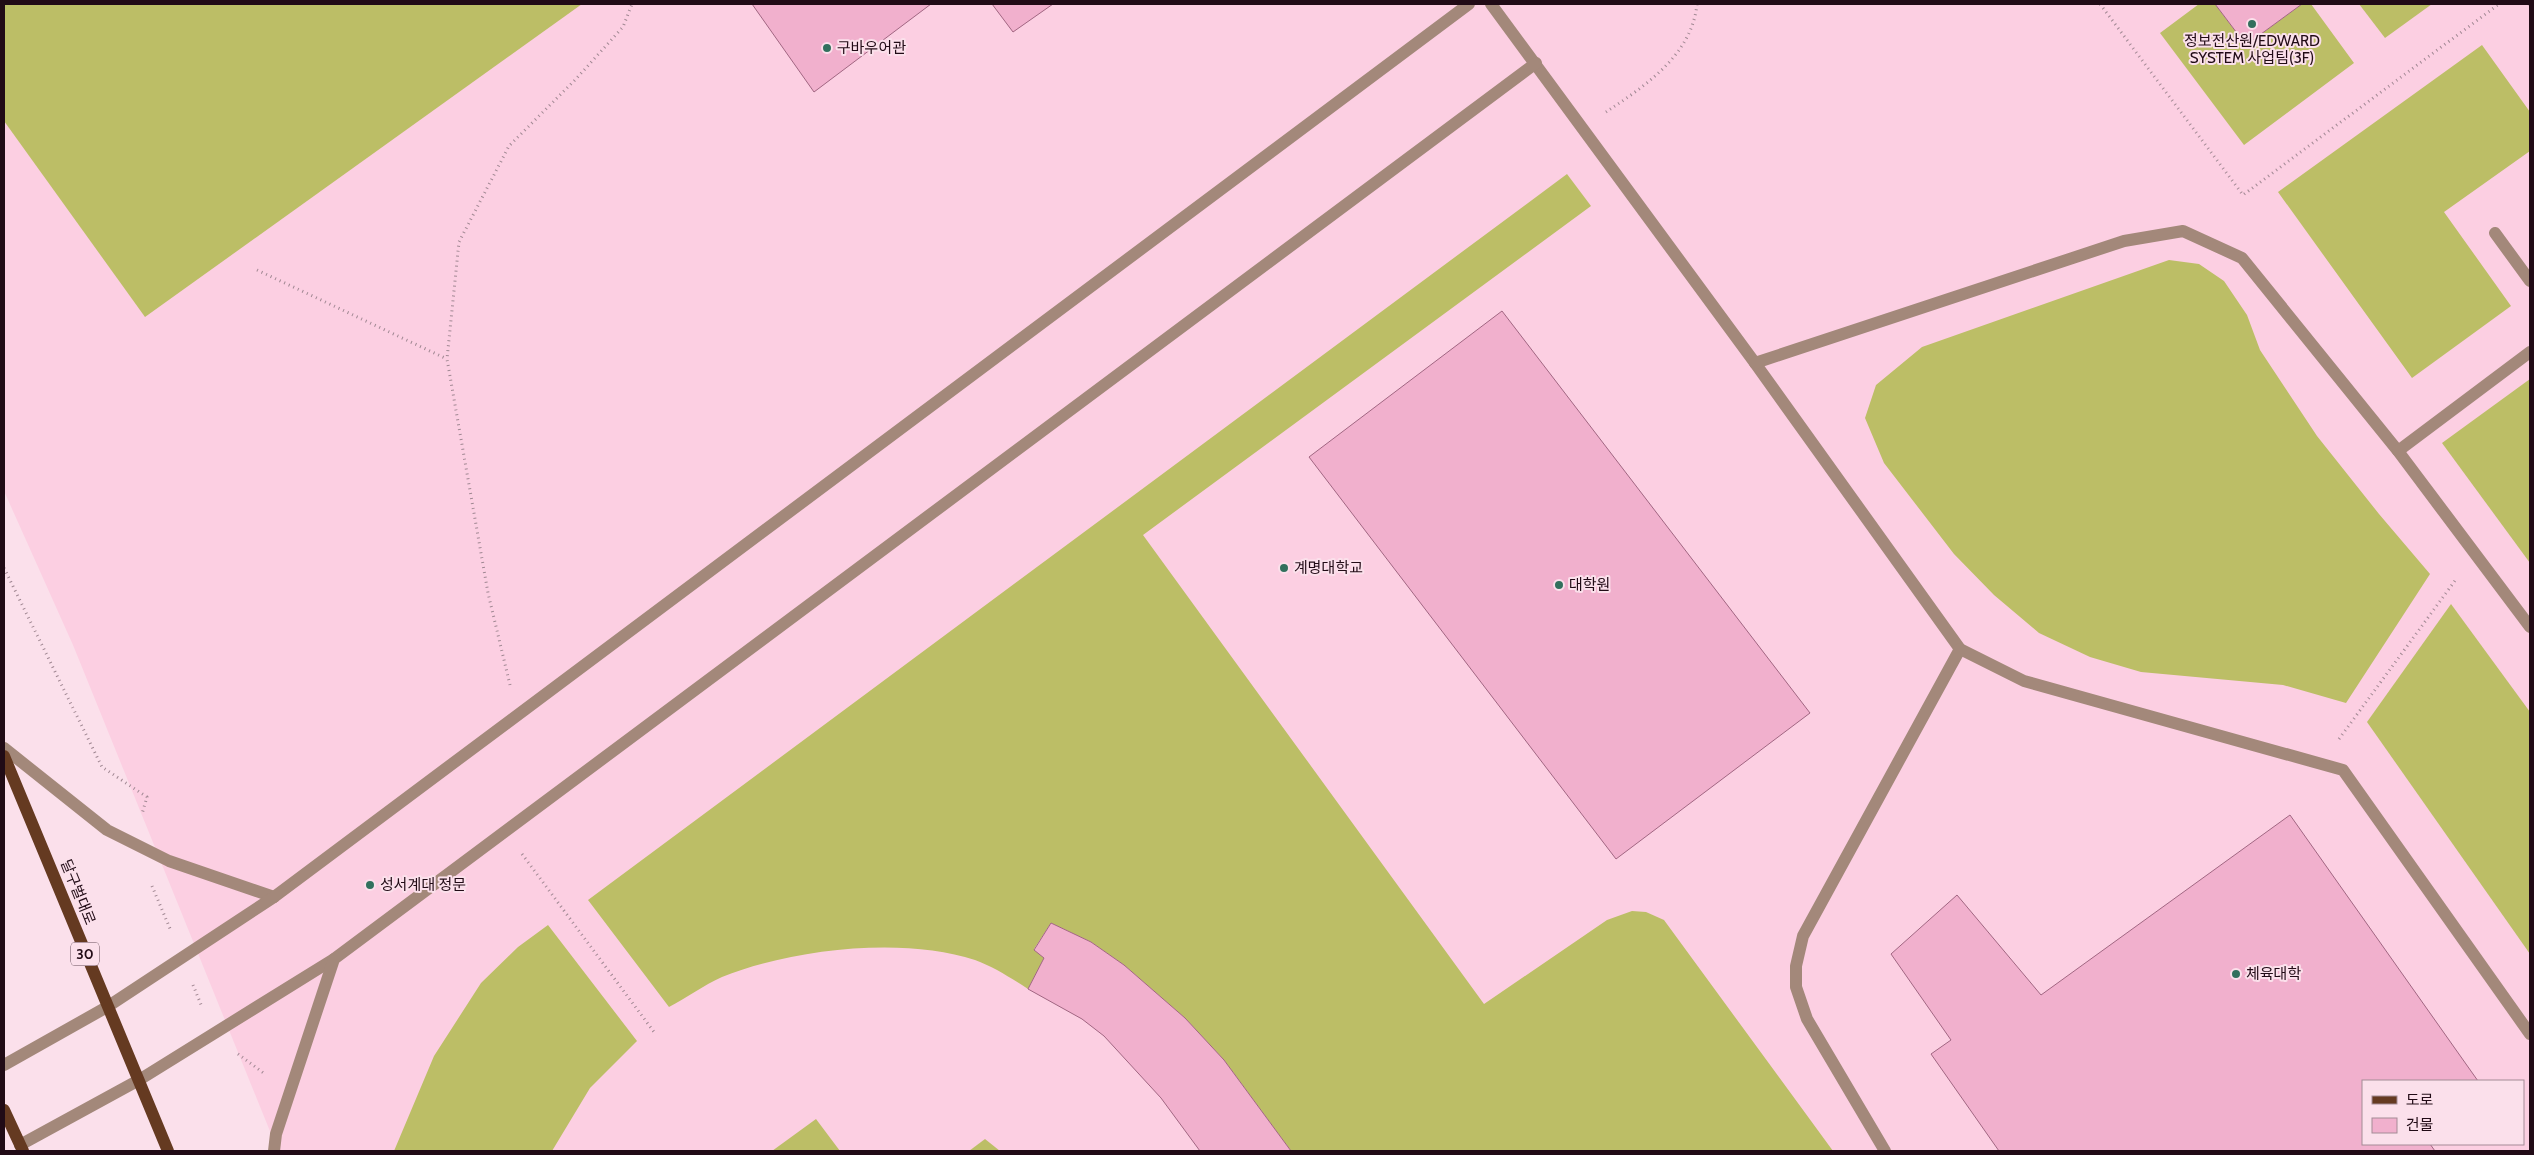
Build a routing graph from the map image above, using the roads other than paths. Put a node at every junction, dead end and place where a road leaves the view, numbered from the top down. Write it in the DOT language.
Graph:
graph roads {
  1 [pos="1470,4"];
  2 [pos="1491,4"];
  3 [pos="1536,64"];
  4 [pos="2495,233"];
  5 [pos="2530,281"];
  6 [pos="2530,352"];
  7 [pos="1755,363"];
  8 [pos="2398,451"];
  9 [pos="2530,627"];
  10 [pos="1960,649"];
  11 [pos="4,748"];
  12 [pos="4,756"];
  13 [pos="274,897"];
  14 [pos="334,959"];
  15 [pos="107,1007"];
  16 [pos="2530,1034"];
  17 [pos="4,1065"];
  18 [pos="139,1080"];
  19 [pos="4,1110"];
  20 [pos="21,1148"];
  21 [pos="168,1151"];
  22 [pos="274,1151"];
  23 [pos="1885,1151"];
  1 -- 13 [label="lane"];
  2 -- 3 [label="lane"];
  3 -- 7 [label="lane"];
  3 -- 14 [label="lane"];
  4 -- 5 [label="lane"];
  6 -- 8 [label="lane"];
  7 -- 8 [label="lane"];
  7 -- 10 [label="lane"];
  8 -- 9 [label="lane"];
  10 -- 16 [label="lane"];
  10 -- 23 [label="lane"];
  11 -- 13 [label="lane"];
  12 -- 15 [label="main road, 달구벌대로 / 30"];
  13 -- 15 [label="lane"];
  14 -- 18 [label="lane"];
  14 -- 22 [label="lane"];
  15 -- 17 [label="lane"];
  15 -- 18 [label="main road, 달구벌대로 / 30"];
  18 -- 20 [label="lane"];
  18 -- 21 [label="main road, 달구벌대로 / 30"];
  19 -- 20 [label="main road"];
}
